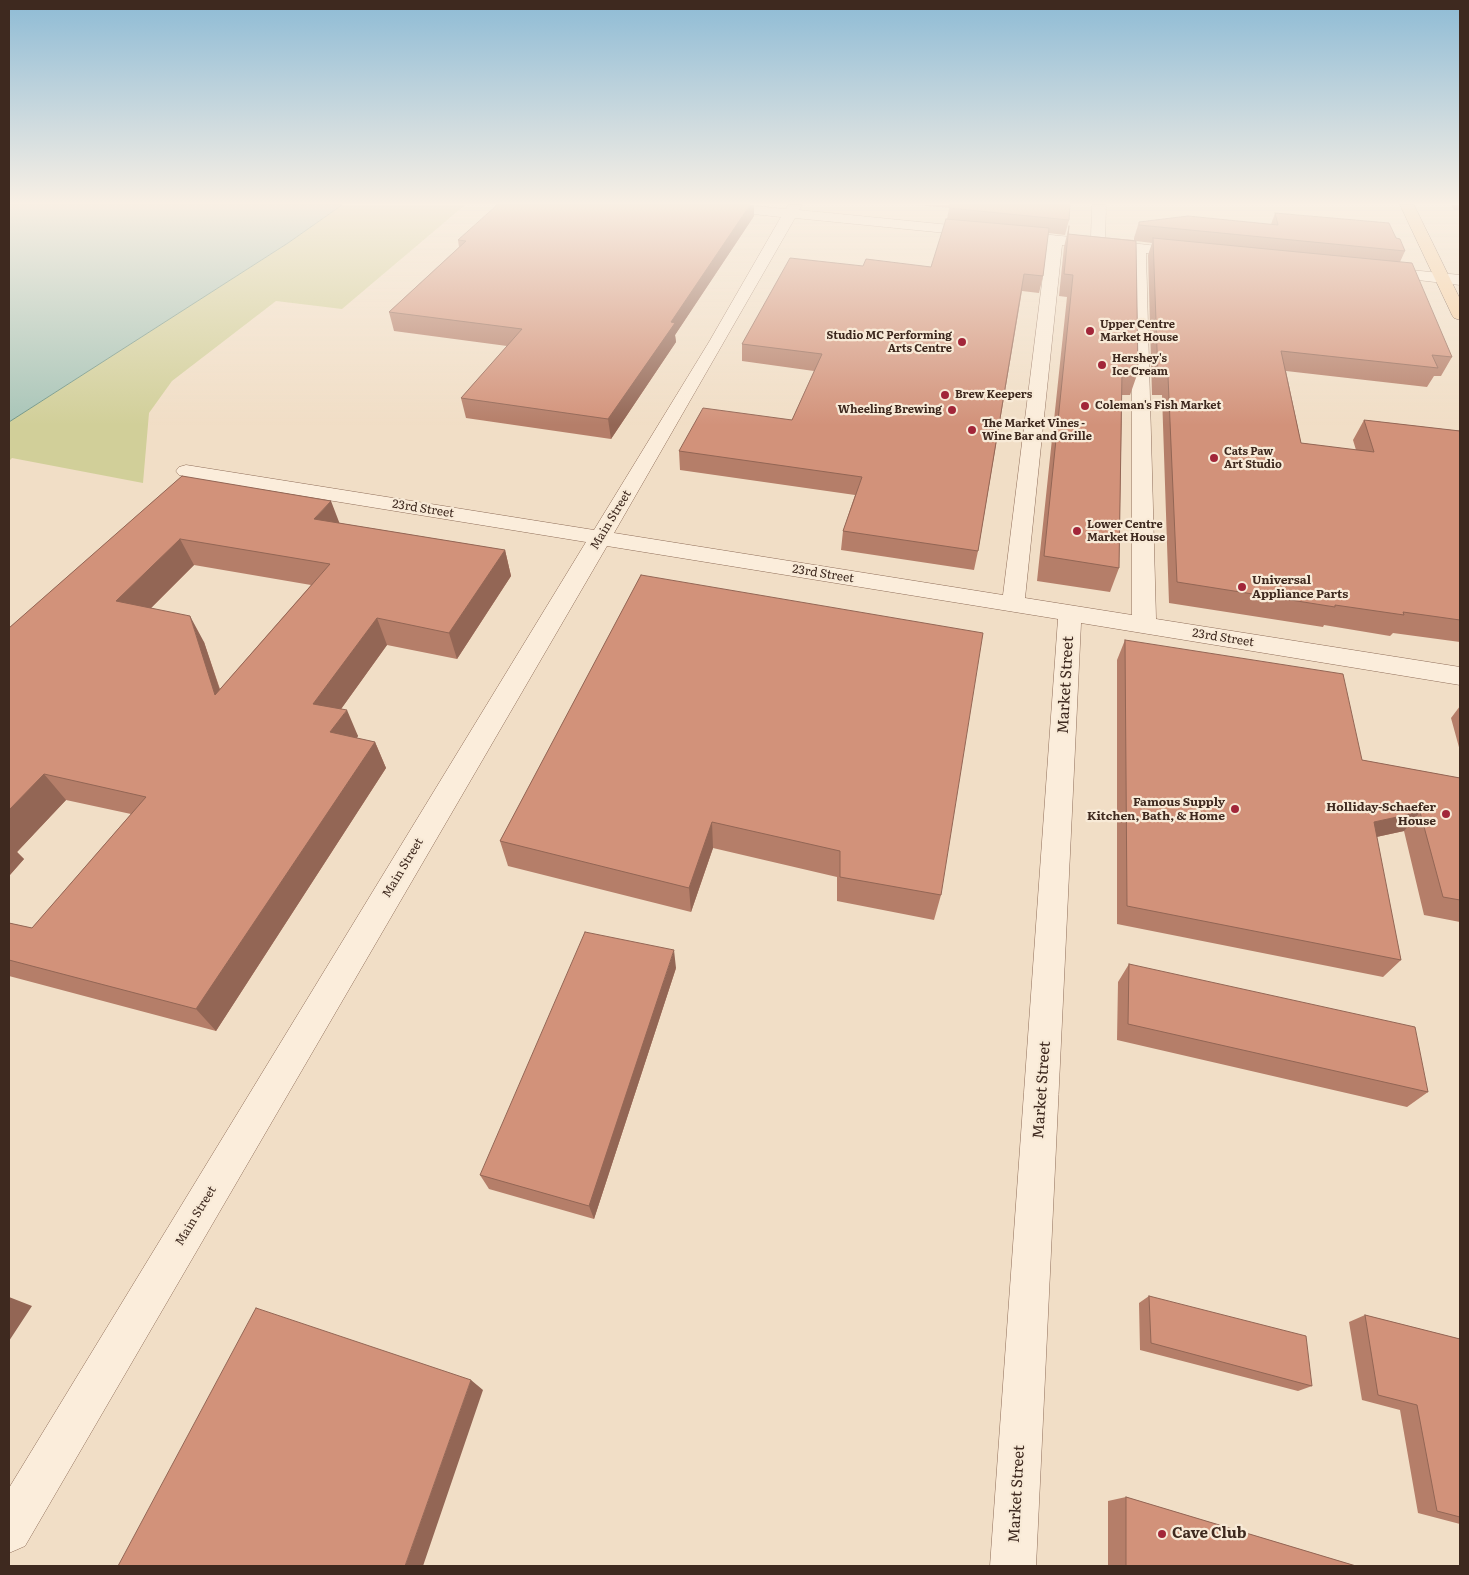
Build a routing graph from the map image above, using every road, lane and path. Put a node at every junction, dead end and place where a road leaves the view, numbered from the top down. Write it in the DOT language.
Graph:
graph roads {
  1 [pos="752,278"];
  2 [pos="1051,278"];
  3 [pos="1139,278"];
  4 [pos="1442,278"];
  5 [pos="1446,278"];
  6 [pos="1460,280"];
  7 [pos="1460,315"];
  8 [pos="186,472"];
  9 [pos="600,538"];
  10 [pos="1013,604"];
  11 [pos="1070,613"];
  12 [pos="1144,625"];
  13 [pos="1460,676"];
  14 [pos="9,1530"];
  15 [pos="1013,1566"];
  1 -- 9 [label="street, Main Street"];
  2 -- 10 [label="street"];
  3 -- 12 [label="street"];
  4 -- 7 [label="main road"];
  5 -- 6 [label="street"];
  8 -- 9 [label="street, 23rd Street"];
  9 -- 10 [label="street, 23rd Street"];
  9 -- 14 [label="street, Main Street"];
  10 -- 11 [label="street, 23rd Street"];
  11 -- 12 [label="street, 23rd Street"];
  11 -- 15 [label="street, Market Street"];
  12 -- 13 [label="street, 23rd Street"];
}
